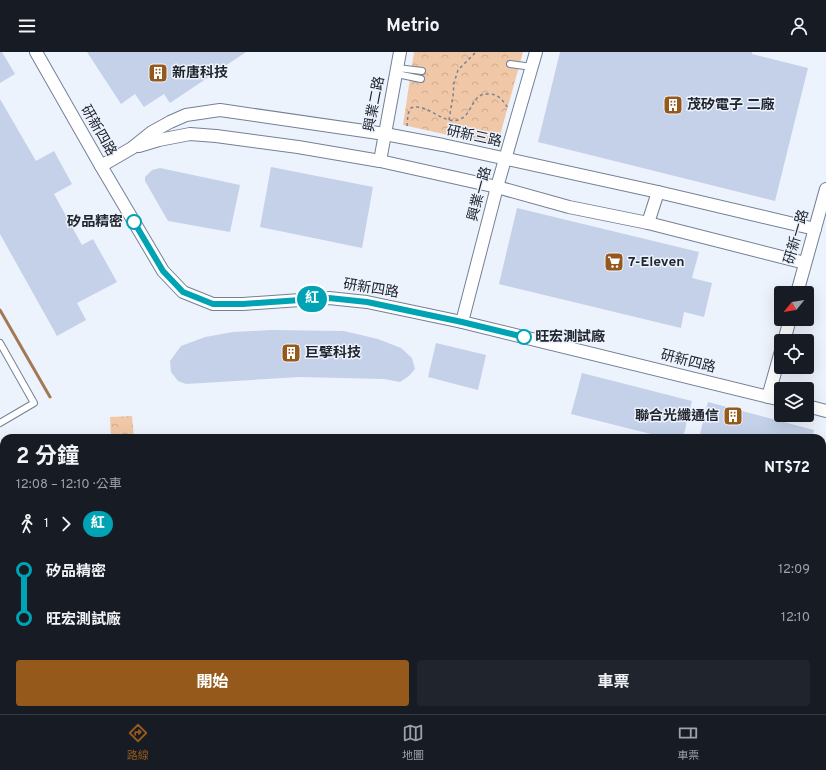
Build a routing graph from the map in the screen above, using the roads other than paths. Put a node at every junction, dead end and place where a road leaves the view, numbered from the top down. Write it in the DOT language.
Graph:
graph roads {
  1 [pos="36,52"];
  2 [pos="400,52"];
  3 [pos="536,52"];
  4 [pos="510,64"];
  5 [pos="532,67"];
  6 [pos="397,71"];
  7 [pos="422,71"];
  8 [pos="420,79"];
  9 [pos="385,134"];
  10 [pos="132,148"];
  11 [pos="505,158"];
  12 [pos="380,162"];
  13 [pos="101,166"];
  14 [pos="497,187"];
  15 [pos="826,189"];
  16 [pos="658,192"];
  17 [pos="648,223"];
  18 [pos="815,229"];
  19 [pos="805,262"];
  20 [pos="799,286"];
  21 [pos="462,322"];
  22 [pos="0,343"];
  23 [pos="774,374"];
  24 [pos="768,397"];
  25 [pos="774,398"];
  26 [pos="814,408"];
  27 [pos="826,411"];
  28 [pos="0,423"];
  1 -- 13 [label="street, 研新四路"];
  2 -- 6 [label="street, 興業二路"];
  3 -- 5 [label="street, 興業一路"];
  4 -- 5 [label="lane"];
  5 -- 11 [label="street, 興業一路"];
  6 -- 7 [label="lane"];
  6 -- 8 [label="lane"];
  6 -- 9 [label="street, 興業二路"];
  9 -- 10 [label="street, 研新三路"];
  9 -- 11 [label="street, 研新三路"];
  9 -- 12 [label="street, 興業二路"];
  10 -- 12 [label="street, 研新三路"];
  10 -- 13 [label="street, 研新三路"];
  11 -- 14 [label="street, 興業一路"];
  11 -- 16 [label="street, 研新三路"];
  12 -- 14 [label="street, 研新三路"];
  13 -- 21 [label="street, 研新四路"];
  14 -- 17 [label="street, 研新三路"];
  14 -- 21 [label="street, 興業一路"];
  15 -- 18 [label="street, 研新一路"];
  16 -- 17 [label="street"];
  16 -- 18 [label="street, 研新三路"];
  17 -- 19 [label="street, 研新三路"];
  18 -- 19 [label="street, 研新一路"];
  19 -- 20 [label="street, 研新一路"];
  21 -- 24 [label="street, 研新四路"];
  22 -- 28 [label="lane"];
  23 -- 24 [label="street"];
  24 -- 25 [label="street, 研新四路"];
  26 -- 27 [label="street"];
}
